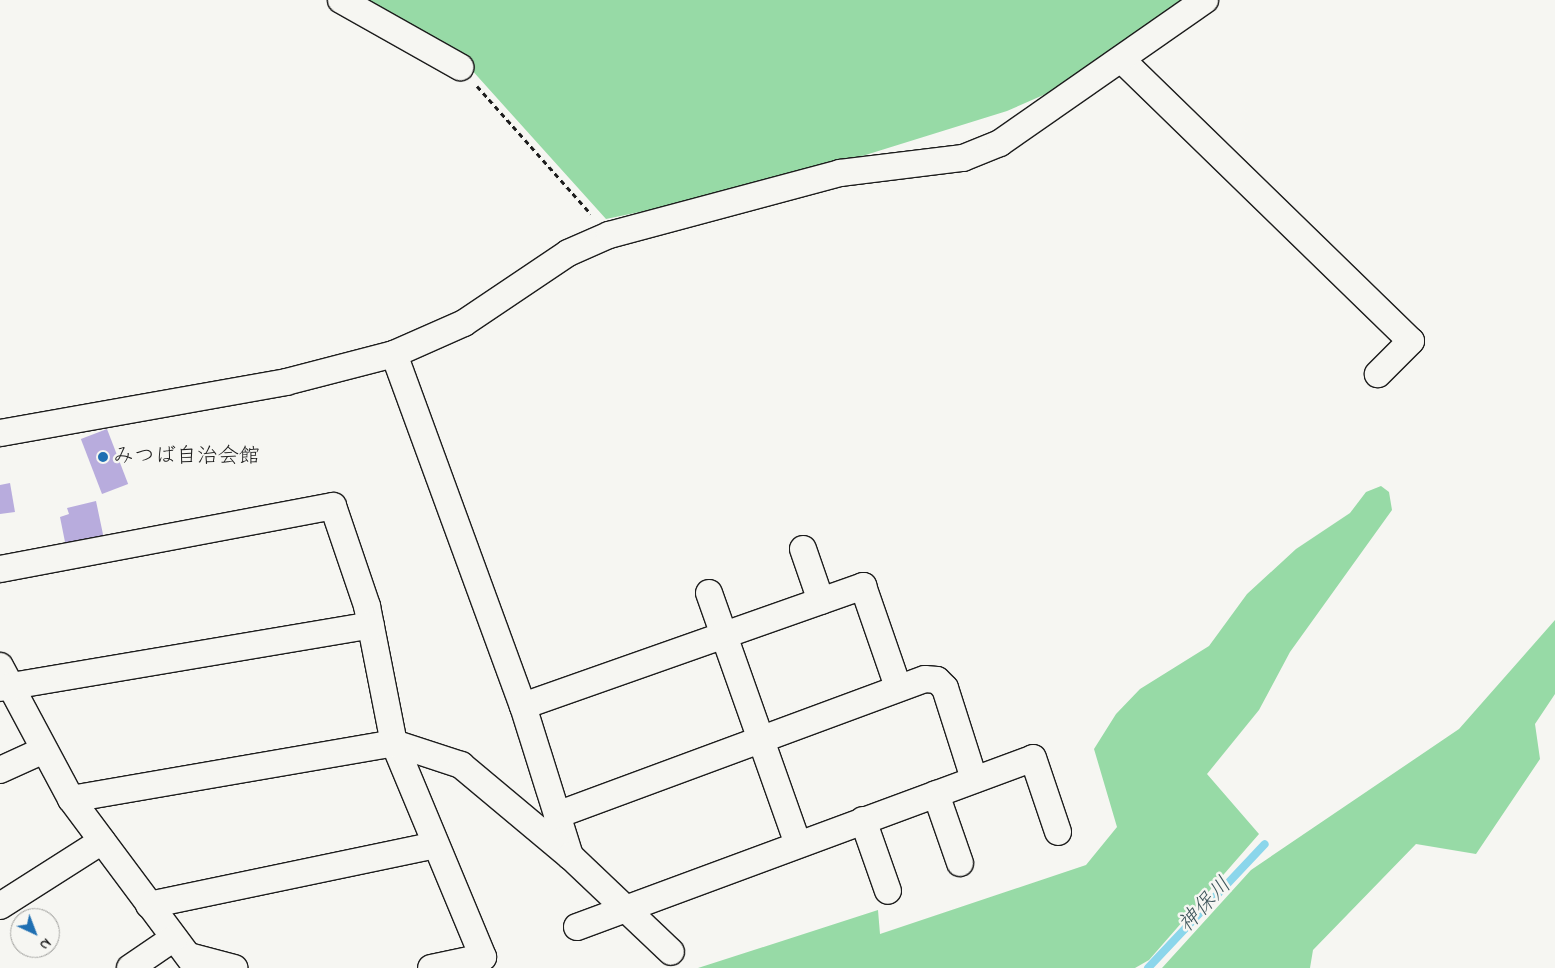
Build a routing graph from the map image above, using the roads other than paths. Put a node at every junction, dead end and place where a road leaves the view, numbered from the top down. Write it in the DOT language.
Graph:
graph roads {
  1 [pos="341,0"];
  2 [pos="1205,0"];
  3 [pos="1122,60"];
  4 [pos="460,67"];
  5 [pos="394,354"];
  6 [pos="1378,374"];
  7 [pos="0,433"];
  8 [pos="803,549"];
  9 [pos="0,569"];
  10 [pos="709,593"];
  11 [pos="821,601"];
  12 [pos="371,625"];
  13 [pos="724,635"];
  14 [pos="3,680"];
  15 [pos="898,687"];
  16 [pos="523,706"];
  17 [pos="760,738"];
  18 [pos="394,743"];
  19 [pos="44,750"];
  20 [pos="0,770"];
  21 [pos="974,779"];
  22 [pos="936,794"];
  23 [pos="71,799"];
  24 [pos="557,815"];
  25 [pos="863,820"];
  26 [pos="1058,832"];
  27 [pos="102,841"];
  28 [pos="798,844"];
  29 [pos="436,845"];
  30 [pos="570,856"];
  31 [pos="960,863"];
  32 [pos="888,891"];
  33 [pos="149,905"];
  34 [pos="0,906"];
  35 [pos="625,908"];
  36 [pos="577,927"];
  37 [pos="671,952"];
  38 [pos="187,954"];
  39 [pos="130,968"];
  40 [pos="234,968"];
  41 [pos="431,968"];
  1 -- 4 [label="street"];
  2 -- 3 [label="street"];
  3 -- 5 [label="street"];
  3 -- 6 [label="street"];
  5 -- 7 [label="street"];
  5 -- 16 [label="street"];
  8 -- 11 [label="street"];
  9 -- 12 [label="street"];
  10 -- 13 [label="street"];
  11 -- 13 [label="street"];
  11 -- 15 [label="street"];
  12 -- 14 [label="street"];
  12 -- 18 [label="street"];
  13 -- 16 [label="street"];
  13 -- 17 [label="street"];
  14 -- 19 [label="street"];
  15 -- 17 [label="street"];
  15 -- 21 [label="street"];
  16 -- 24 [label="street"];
  17 -- 24 [label="street"];
  17 -- 28 [label="street"];
  18 -- 23 [label="street"];
  18 -- 29 [label="street"];
  18 -- 30 [label="street"];
  19 -- 20 [label="street"];
  19 -- 23 [label="street"];
  21 -- 22 [label="street"];
  21 -- 26 [label="street"];
  22 -- 25 [label="street"];
  22 -- 31 [label="street"];
  23 -- 27 [label="street"];
  24 -- 30 [label="street"];
  25 -- 28 [label="street"];
  25 -- 32 [label="street"];
  27 -- 33 [label="street"];
  27 -- 34 [label="street"];
  28 -- 35 [label="street"];
  29 -- 33 [label="street"];
  29 -- 41 [label="street"];
  30 -- 35 [label="street"];
  33 -- 38 [label="street"];
  35 -- 36 [label="street"];
  35 -- 37 [label="street"];
  38 -- 39 [label="street"];
  38 -- 40 [label="street"];
}
